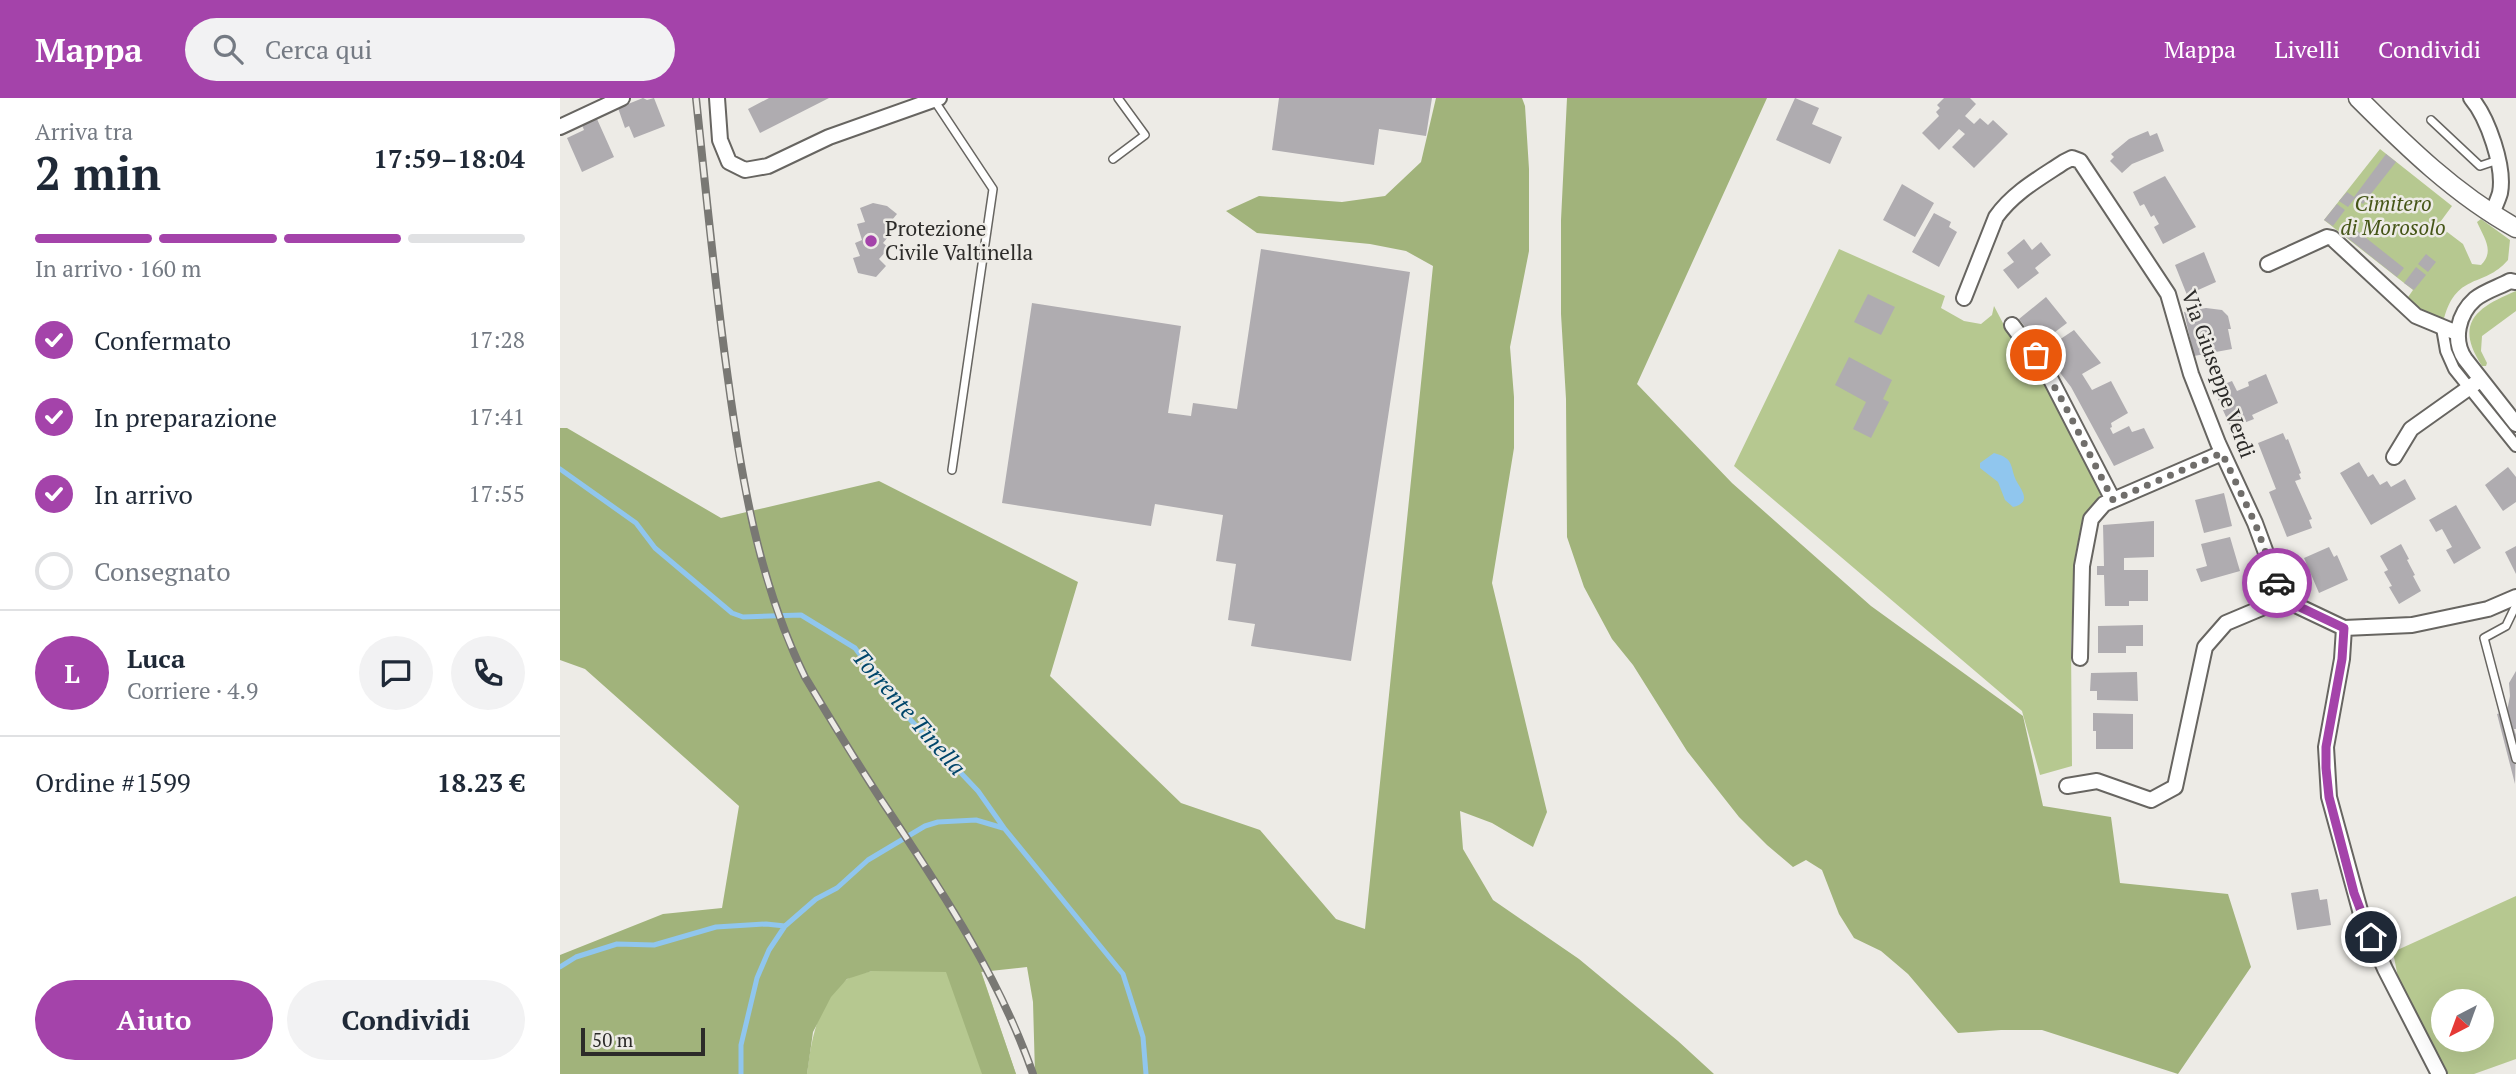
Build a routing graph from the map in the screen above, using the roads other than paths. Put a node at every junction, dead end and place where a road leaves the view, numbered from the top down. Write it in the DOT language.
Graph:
graph roads {
  1 [pos="622,98"];
  2 [pos="717,98"];
  3 [pos="1118,98"];
  4 [pos="2358,98"];
  5 [pos="2471,98"];
  6 [pos="936,99"];
  7 [pos="2431,120"];
  8 [pos="560,127"];
  9 [pos="1113,159"];
  10 [pos="2499,160"];
  11 [pos="2492,214"];
  12 [pos="2516,228"];
  13 [pos="2268,264"];
  14 [pos="2514,278"];
  15 [pos="1964,298"];
  16 [pos="2012,325"];
  17 [pos="2442,328"];
  18 [pos="2457,333"];
  19 [pos="2474,385"];
  20 [pos="2516,424"];
  21 [pos="2516,446"];
  22 [pos="2222,453"];
  23 [pos="2394,457"];
  24 [pos="953,470"];
  25 [pos="2113,500"];
  26 [pos="2516,597"];
  27 [pos="2283,599"];
  28 [pos="2516,605"];
  29 [pos="2344,628"];
  30 [pos="2080,658"];
  31 [pos="2516,759"];
  32 [pos="2067,786"];
  33 [pos="2439,1074"];
  1 -- 8 [label="street"];
  2 -- 6 [label="street"];
  3 -- 9 [label="lane"];
  4 -- 11 [label="street"];
  5 -- 10 [label="street"];
  6 -- 24 [label="lane"];
  7 -- 10 [label="lane"];
  10 -- 11 [label="street"];
  11 -- 12 [label="street"];
  13 -- 17 [label="street"];
  14 -- 18 [label="street"];
  15 -- 22 [label="street, Via Giuseppe Verdi"];
  16 -- 25 [label="street"];
  17 -- 18 [label="street"];
  17 -- 19 [label="street"];
  18 -- 19 [label="street"];
  19 -- 20 [label="street"];
  19 -- 21 [label="street"];
  19 -- 23 [label="street"];
  22 -- 25 [label="street"];
  22 -- 27 [label="street, Via Giuseppe Verdi"];
  25 -- 30 [label="street"];
  26 -- 29 [label="street"];
  27 -- 29 [label="street"];
  27 -- 32 [label="street"];
  28 -- 31 [label="lane"];
  29 -- 33 [label="street"];
}
